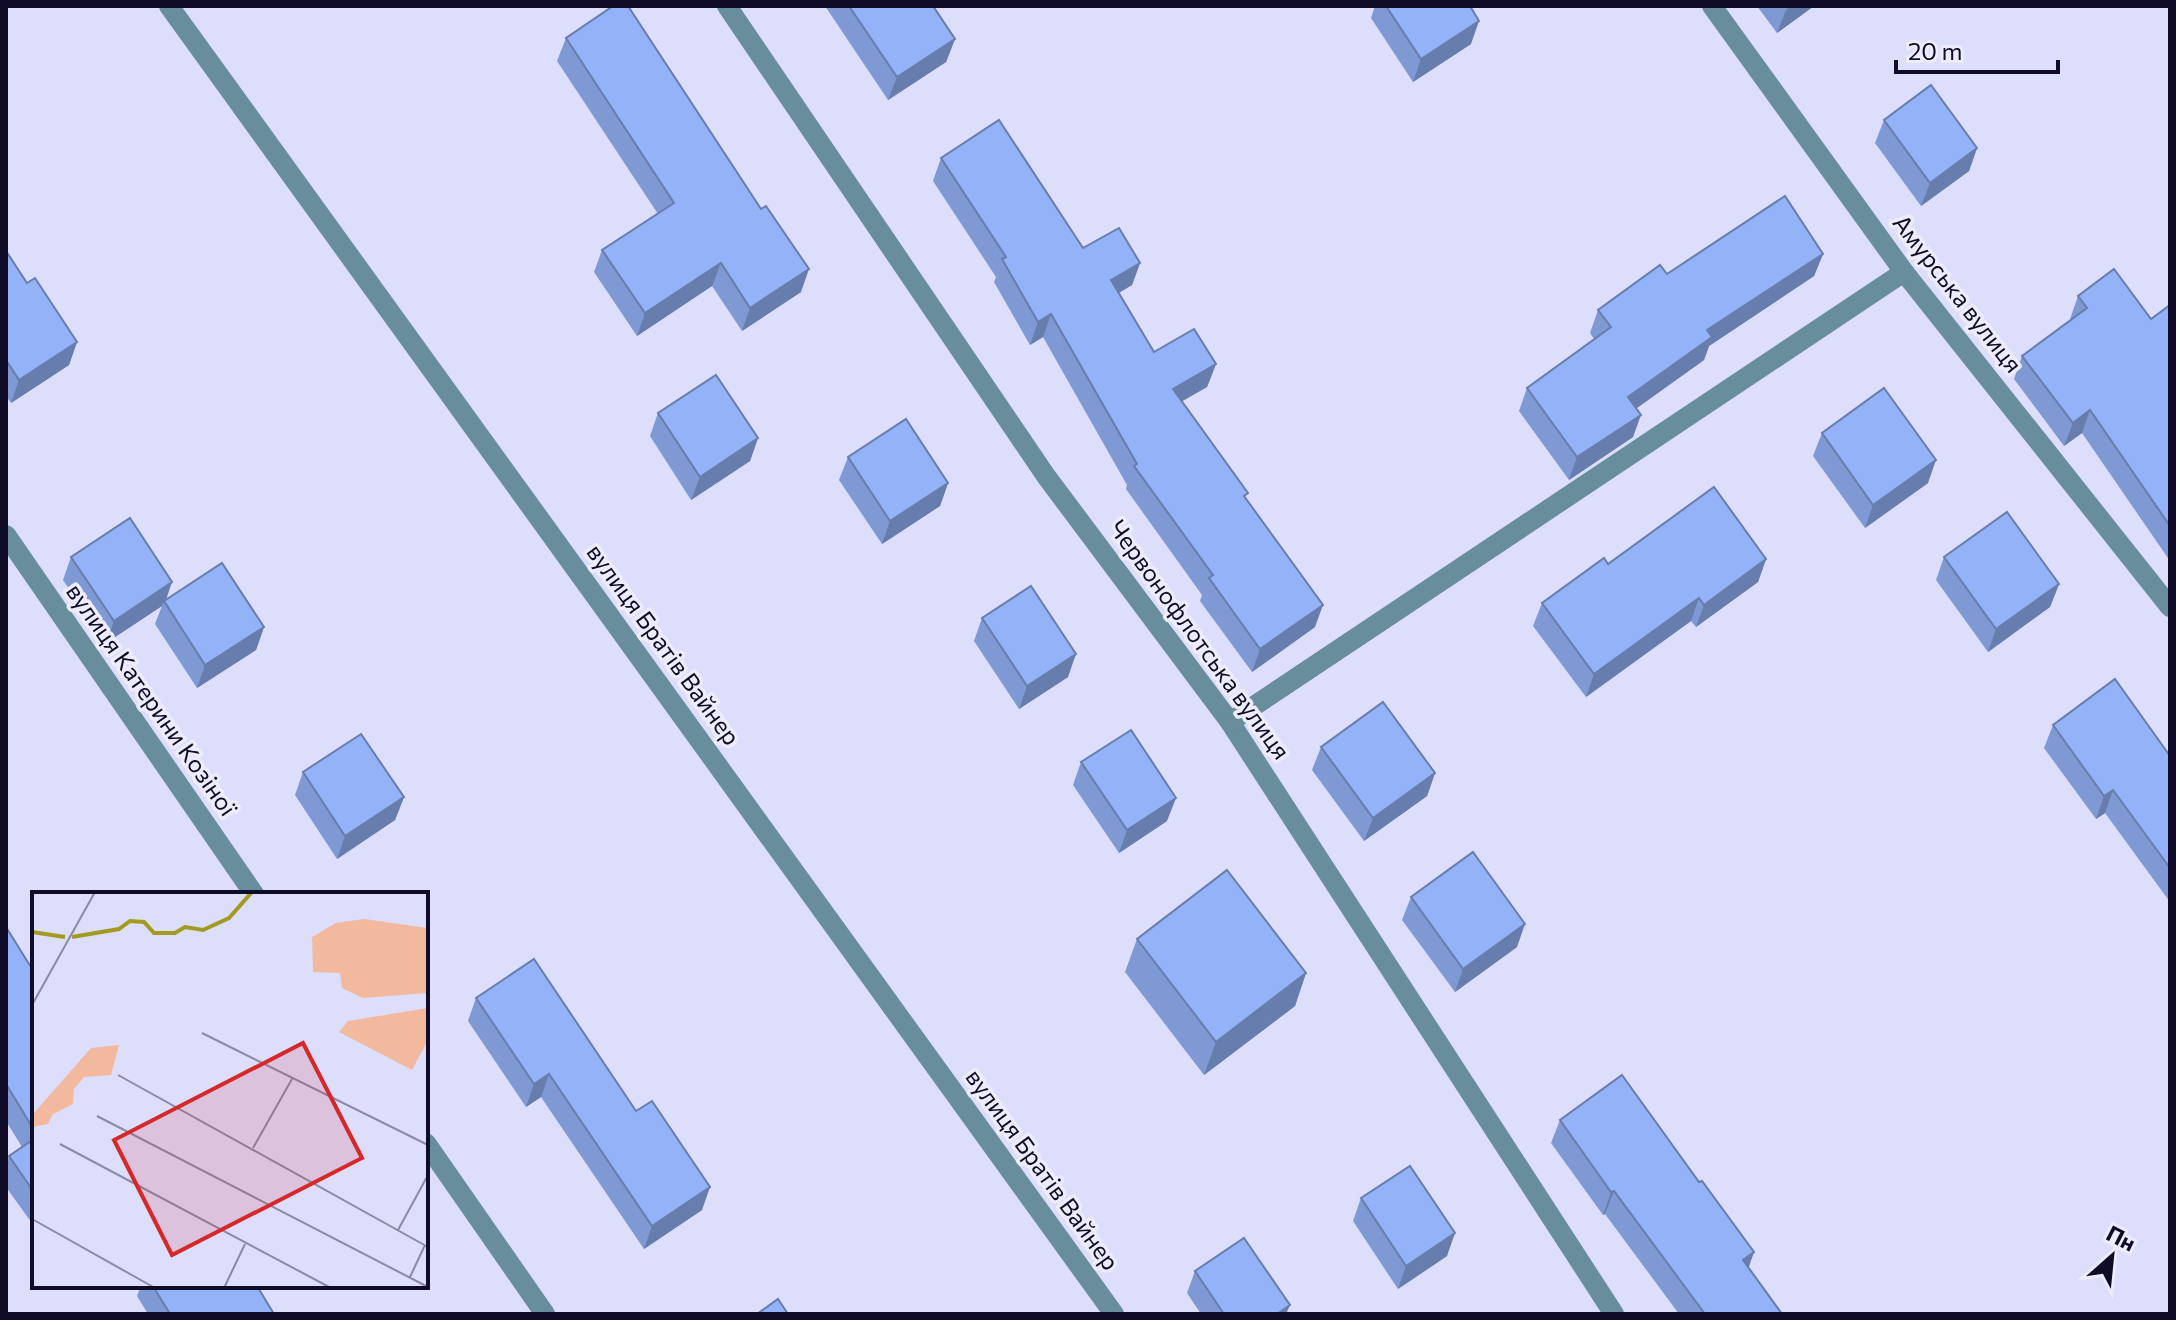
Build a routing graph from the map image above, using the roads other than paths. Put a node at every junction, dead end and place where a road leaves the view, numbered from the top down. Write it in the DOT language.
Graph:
graph roads {
  1 [pos="169,6"];
  2 [pos="727,6"];
  3 [pos="1712,6"];
  4 [pos="1904,272"];
  5 [pos="6,535"];
  6 [pos="2170,607"];
  7 [pos="1230,722"];
  8 [pos="253,892"];
  9 [pos="428,1146"];
  10 [pos="545,1314"];
  11 [pos="1114,1314"];
  12 [pos="1614,1314"];
  1 -- 11 [label="street, вулиця Братів Вайнер"];
  2 -- 7 [label="street, Червонофлотська вулиця"];
  3 -- 4 [label="street, Амурська вулиця"];
  4 -- 6 [label="street, Амурська вулиця"];
  4 -- 7 [label="street"];
  5 -- 8 [label="street, вулиця Катерини Козіної"];
  7 -- 12 [label="street, Червонофлотська вулиця"];
  9 -- 10 [label="street"];
}
